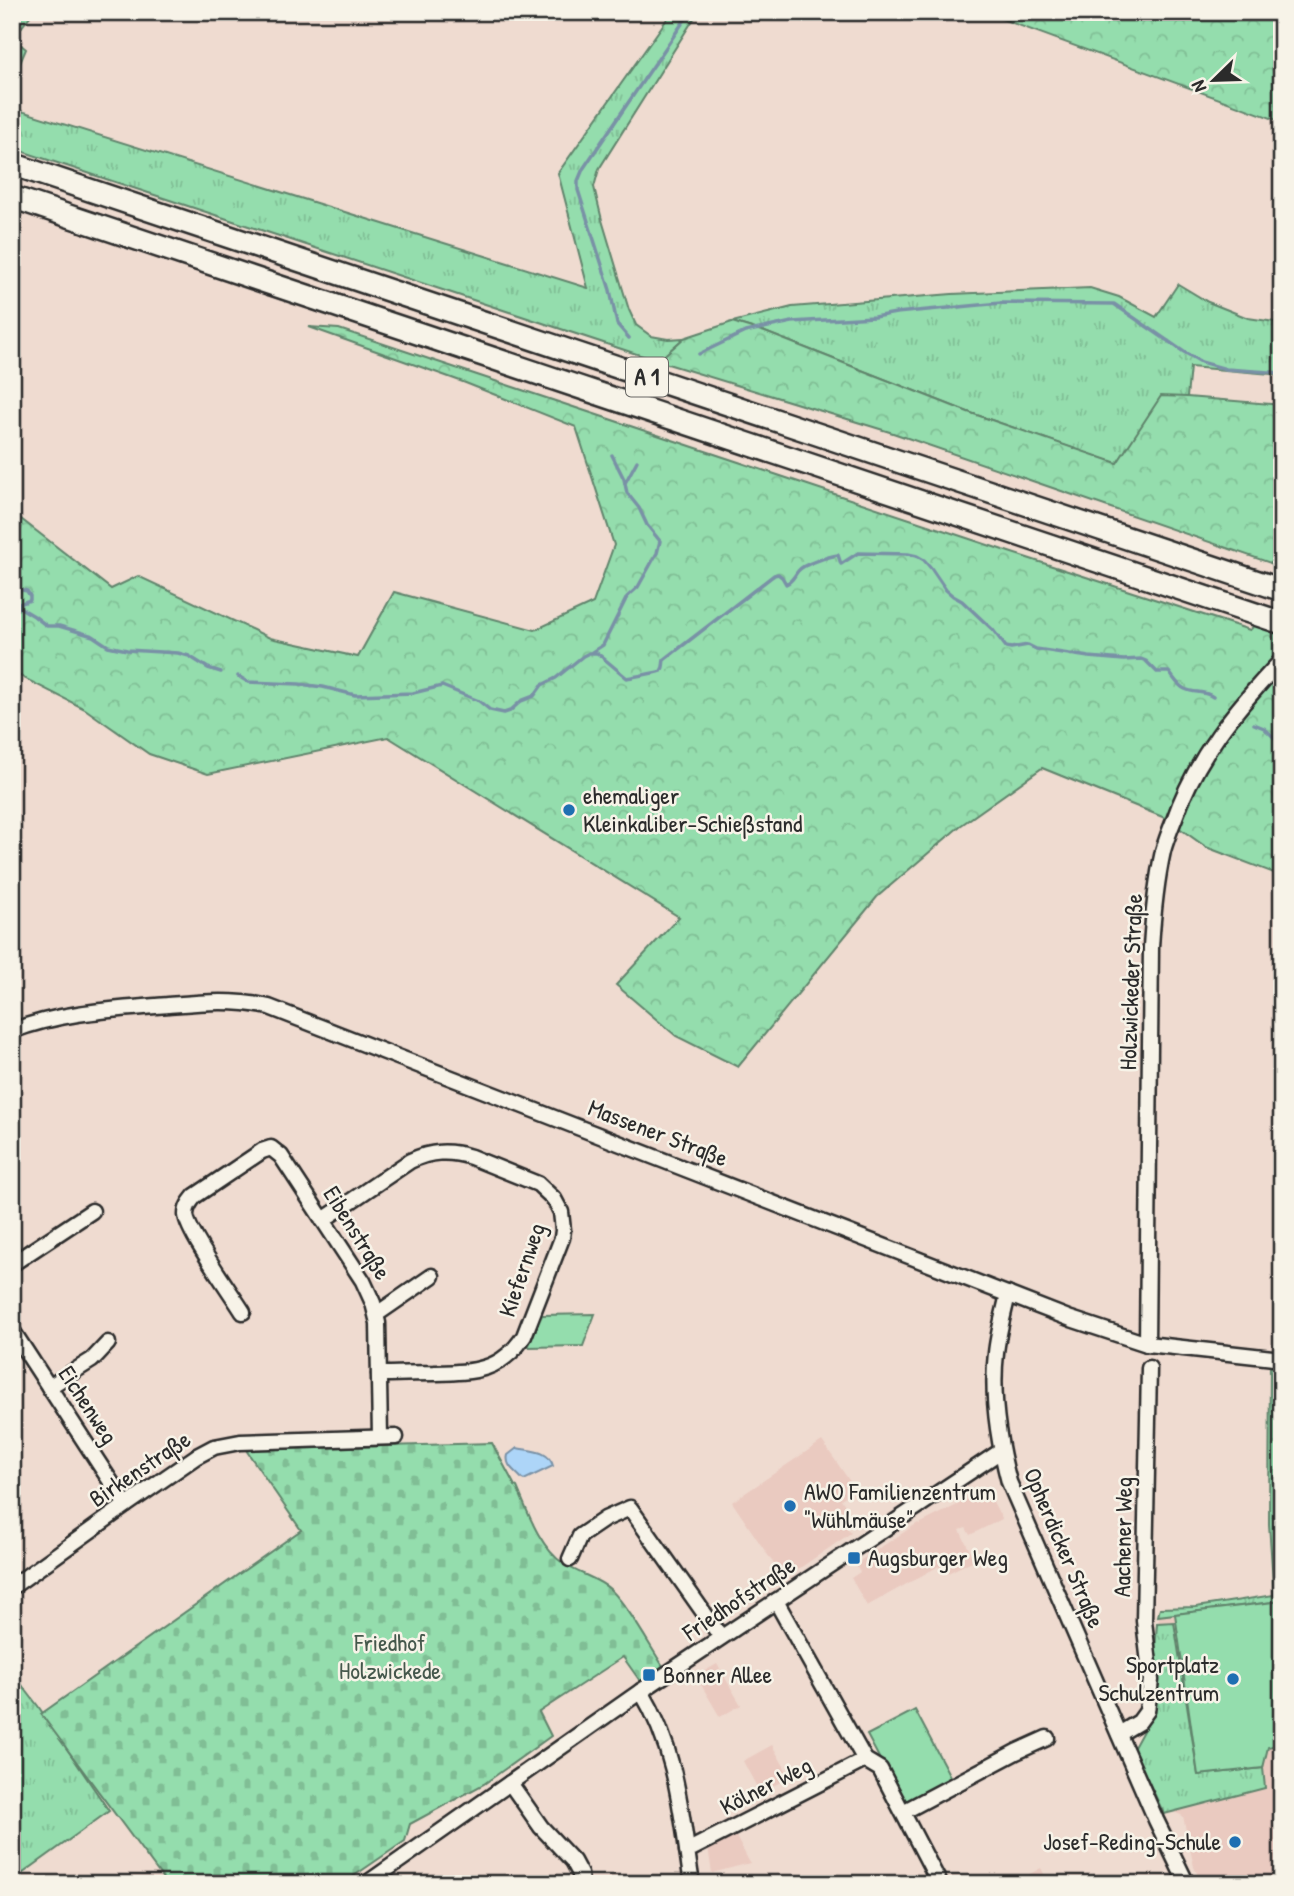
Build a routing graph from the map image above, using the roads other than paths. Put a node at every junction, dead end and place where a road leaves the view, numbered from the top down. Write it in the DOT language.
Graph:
graph roads {
  1 [pos="12,164"];
  2 [pos="12,197"];
  3 [pos="1282,590"];
  4 [pos="1272,620"];
  5 [pos="1282,660"];
  6 [pos="12,1031"];
  7 [pos="92,1211"];
  8 [pos="323,1220"];
  9 [pos="12,1264"];
  10 [pos="432,1276"];
  11 [pos="1008,1294"];
  12 [pos="243,1312"];
  13 [pos="377,1314"];
  14 [pos="12,1330"];
  15 [pos="108,1343"];
  16 [pos="1147,1344"];
  17 [pos="1282,1359"];
  18 [pos="1149,1368"];
  19 [pos="379,1374"];
  20 [pos="50,1387"];
  21 [pos="380,1437"];
  22 [pos="396,1437"];
  23 [pos="1001,1451"];
  24 [pos="126,1505"];
  25 [pos="570,1559"];
  26 [pos="12,1587"];
  27 [pos="776,1601"];
  28 [pos="722,1637"];
  29 [pos="640,1691"];
  30 [pos="1119,1734"];
  31 [pos="1047,1738"];
  32 [pos="865,1760"];
  33 [pos="510,1783"];
  34 [pos="903,1812"];
  35 [pos="687,1852"];
  36 [pos="1182,1882"];
  37 [pos="366,1884"];
  38 [pos="581,1884"];
  39 [pos="692,1884"];
  40 [pos="940,1884"];
  1 -- 3 [label="highway, A 1"];
  2 -- 4 [label="highway, A 1"];
  5 -- 16 [label="street, Holzwickeder Straße"];
  6 -- 11 [label="street, Massener Straße"];
  7 -- 9 [label="street"];
  8 -- 12 [label="street, Eibenstraße"];
  8 -- 13 [label="street, Eibenstraße"];
  8 -- 19 [label="street, Kiefernweg"];
  10 -- 13 [label="street"];
  11 -- 16 [label="street, Massener Straße"];
  11 -- 23 [label="street, Opherdicker Straße"];
  13 -- 19 [label="street, Eibenstraße"];
  14 -- 20 [label="street, Eichenweg"];
  15 -- 20 [label="street"];
  16 -- 17 [label="street, Massener Straße"];
  18 -- 30 [label="street, Aachener Weg"];
  19 -- 21 [label="street, Eibenstraße"];
  20 -- 24 [label="street, Eichenweg"];
  21 -- 22 [label="street, Birkenstraße"];
  21 -- 24 [label="street, Birkenstraße"];
  23 -- 27 [label="street, Friedhofstraße"];
  23 -- 30 [label="street, Opherdicker Straße"];
  24 -- 26 [label="street, Birkenstraße"];
  25 -- 28 [label="street"];
  27 -- 28 [label="street, Friedhofstraße"];
  27 -- 32 [label="street"];
  28 -- 29 [label="street, Friedhofstraße"];
  29 -- 33 [label="street, Friedhofstraße"];
  29 -- 35 [label="street"];
  30 -- 36 [label="street, Opherdicker Straße"];
  31 -- 34 [label="street"];
  32 -- 34 [label="street"];
  32 -- 35 [label="street, Kölner Weg"];
  33 -- 37 [label="street, Friedhofstraße"];
  33 -- 38 [label="street"];
  34 -- 40 [label="street"];
  35 -- 39 [label="street"];
}
